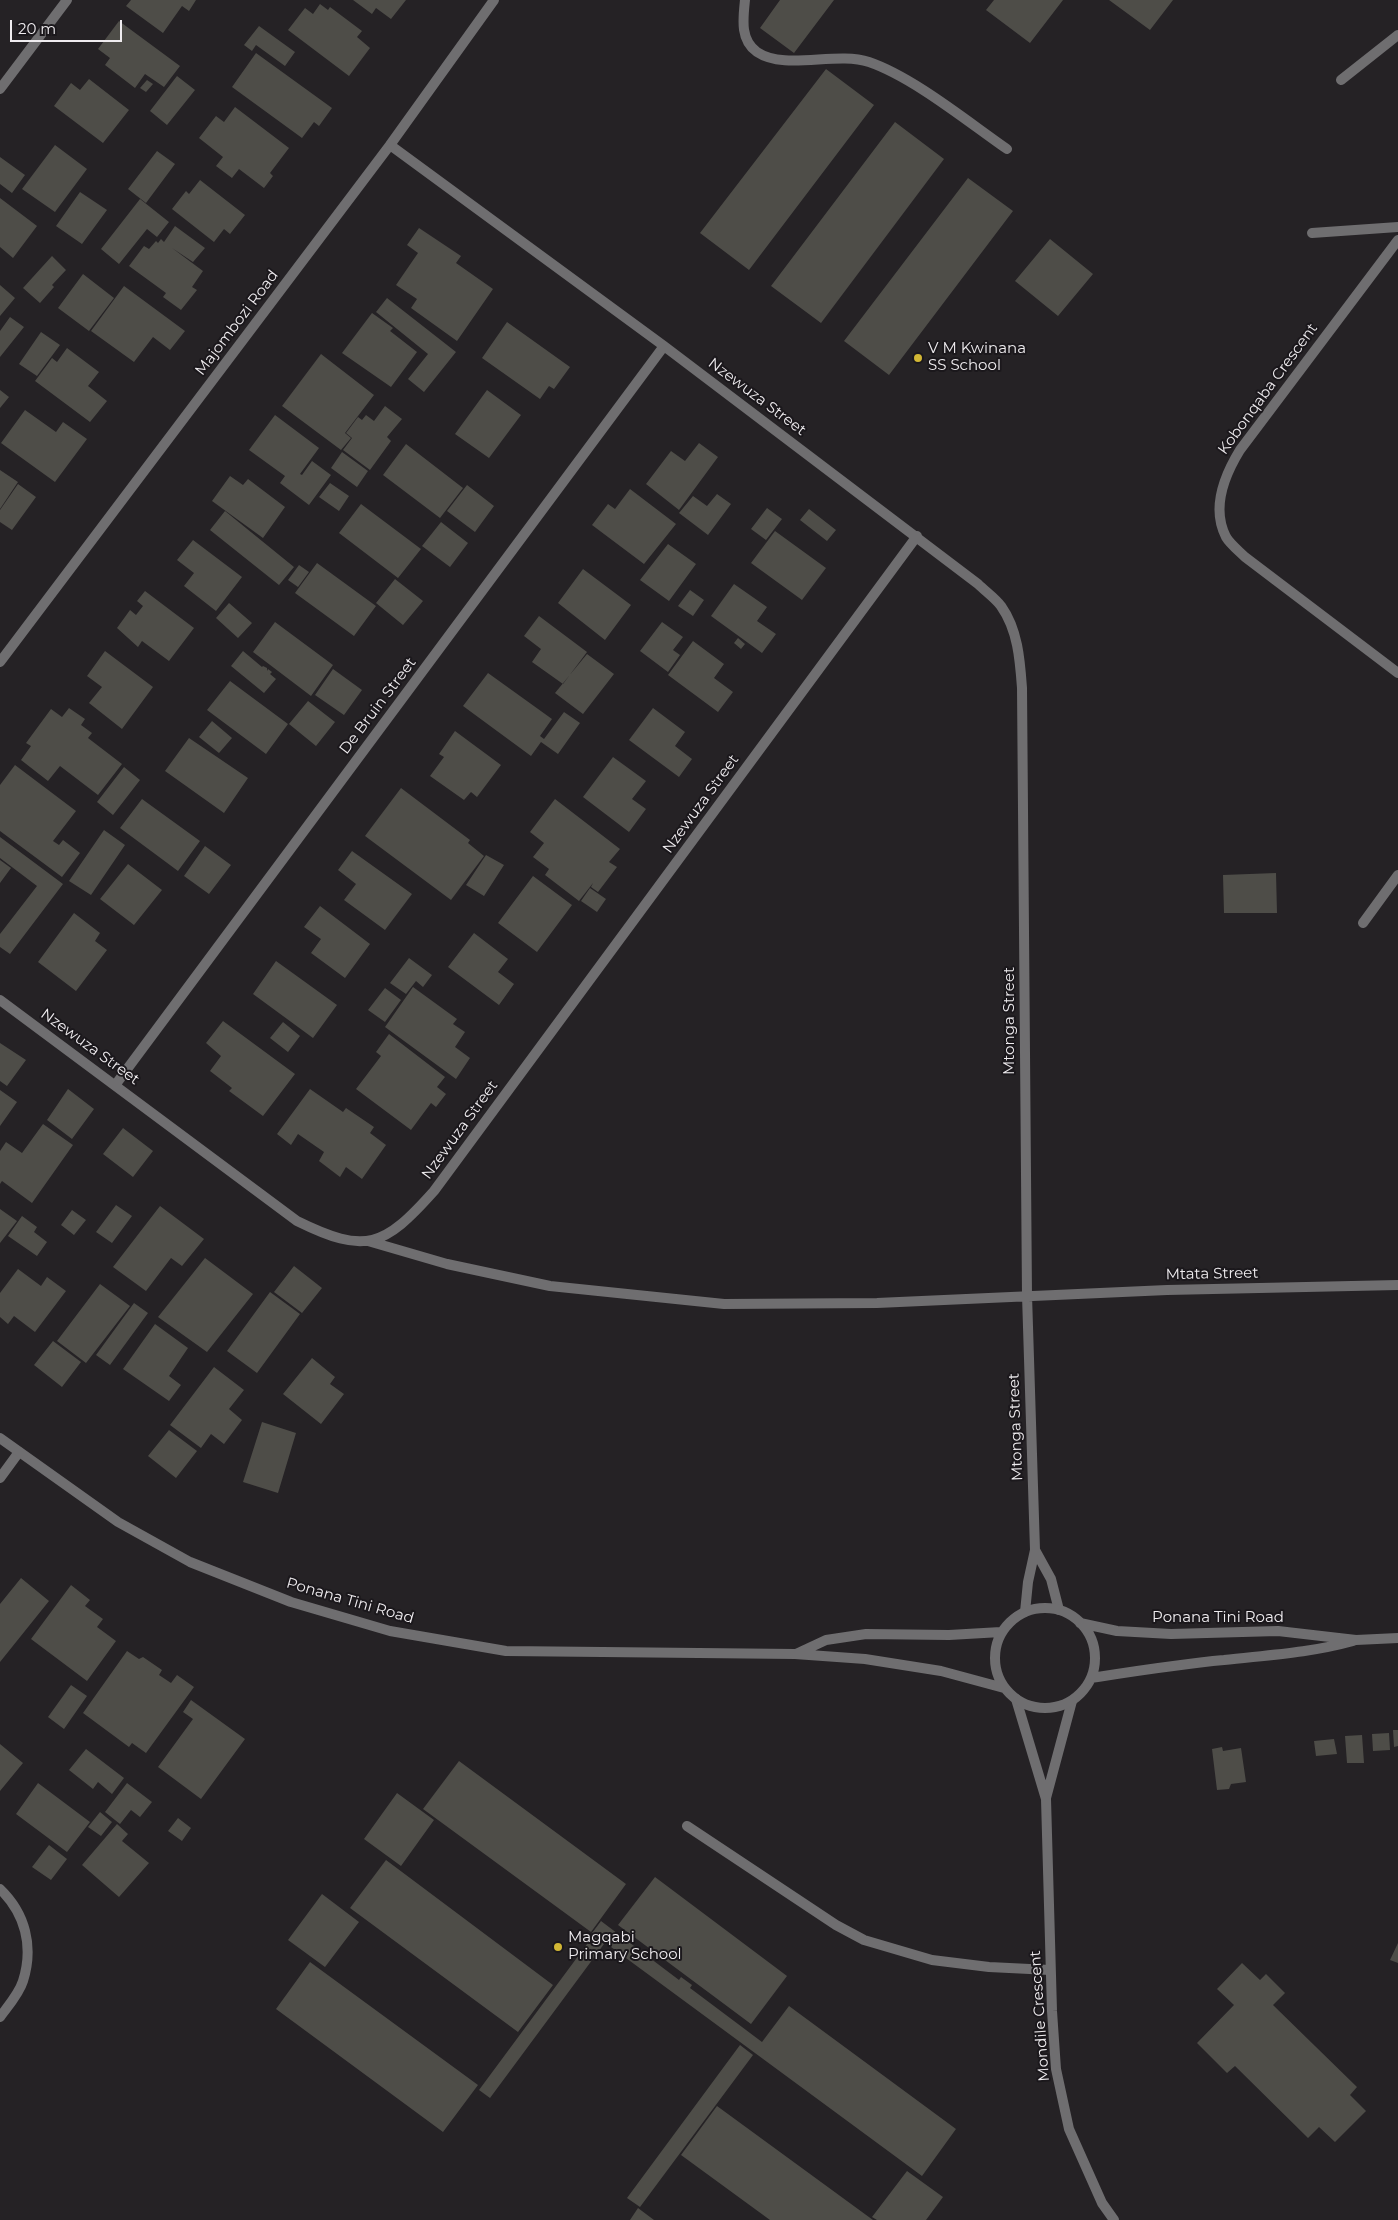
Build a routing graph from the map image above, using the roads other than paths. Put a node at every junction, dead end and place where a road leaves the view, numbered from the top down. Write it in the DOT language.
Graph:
graph roads {
  1 [pos="67,0"];
  2 [pos="494,0"];
  3 [pos="745,0"];
  4 [pos="1398,34"];
  5 [pos="1342,80"];
  6 [pos="0,89"];
  7 [pos="390,145"];
  8 [pos="1007,149"];
  9 [pos="1398,227"];
  10 [pos="1312,233"];
  11 [pos="1398,240"];
  12 [pos="664,346"];
  13 [pos="917,536"];
  14 [pos="0,662"];
  15 [pos="1398,673"];
  16 [pos="1398,875"];
  17 [pos="1363,923"];
  18 [pos="0,1000"];
  19 [pos="116,1084"];
  20 [pos="368,1241"];
  21 [pos="1398,1285"];
  22 [pos="1027,1295"];
  23 [pos="0,1438"];
  24 [pos="19,1452"];
  25 [pos="0,1478"];
  26 [pos="1035,1550"];
  27 [pos="1059,1610"];
  28 [pos="1026,1612"];
  29 [pos="1080,1623"];
  30 [pos="1002,1632"];
  31 [pos="1398,1638"];
  32 [pos="1356,1640"];
  33 [pos="795,1654"];
  34 [pos="1092,1678"];
  35 [pos="1004,1688"];
  36 [pos="1016,1699"];
  37 [pos="1072,1701"];
  38 [pos="1046,1799"];
  39 [pos="687,1826"];
  40 [pos="0,1889"];
  41 [pos="1050,1970"];
  42 [pos="0,2017"];
  43 [pos="1114,2220"];
  1 -- 6 [label="street"];
  2 -- 7 [label="street, Majombozi Road"];
  3 -- 8 [label="street"];
  4 -- 5 [label="street"];
  7 -- 12 [label="street, Nzewuza Street"];
  7 -- 14 [label="street, Majombozi Road"];
  9 -- 10 [label="street"];
  11 -- 15 [label="street, Kobonqaba Crescent"];
  12 -- 13 [label="street, Nzewuza Street"];
  12 -- 19 [label="street, De Bruin Street"];
  13 -- 20 [label="street, Nzewuza Street"];
  13 -- 22 [label="street, Mtonga Street"];
  16 -- 17 [label="street"];
  18 -- 19 [label="street, Nzewuza Street"];
  19 -- 20 [label="street, Nzewuza Street"];
  20 -- 22 [label="street, Mtata Street"];
  21 -- 22 [label="street, Mtata Street"];
  22 -- 26 [label="street, Mtonga Street"];
  23 -- 24 [label="street, Ponana Tini Road"];
  24 -- 25 [label="street"];
  24 -- 33 [label="street, Ponana Tini Road"];
  26 -- 27 [label="street, Mtonga Street"];
  26 -- 28 [label="street, Mtonga Street"];
  27 -- 28 [label="street"];
  27 -- 29 [label="street, Ponana Tini Road"];
  28 -- 30 [label="street"];
  29 -- 32 [label="street, Ponana Tini Road"];
  29 -- 34 [label="street, Ponana Tini Road"];
  30 -- 33 [label="street, Ponana Tini Road"];
  30 -- 35 [label="street, Ponana Tini Road"];
  31 -- 32 [label="street, Ponana Tini Road"];
  32 -- 34 [label="street, Ponana Tini Road"];
  33 -- 35 [label="street, Ponana Tini Road"];
  34 -- 37 [label="street"];
  35 -- 36 [label="street, Ponana Tini Road"];
  36 -- 37 [label="street, Ponana Tini Road"];
  36 -- 38 [label="street, Mondile Crescent"];
  37 -- 38 [label="street, Mondile Crescent"];
  38 -- 41 [label="street, Mondile Crescent"];
  39 -- 41 [label="street"];
  40 -- 42 [label="street"];
  41 -- 43 [label="street, Mondile Crescent"];
}
